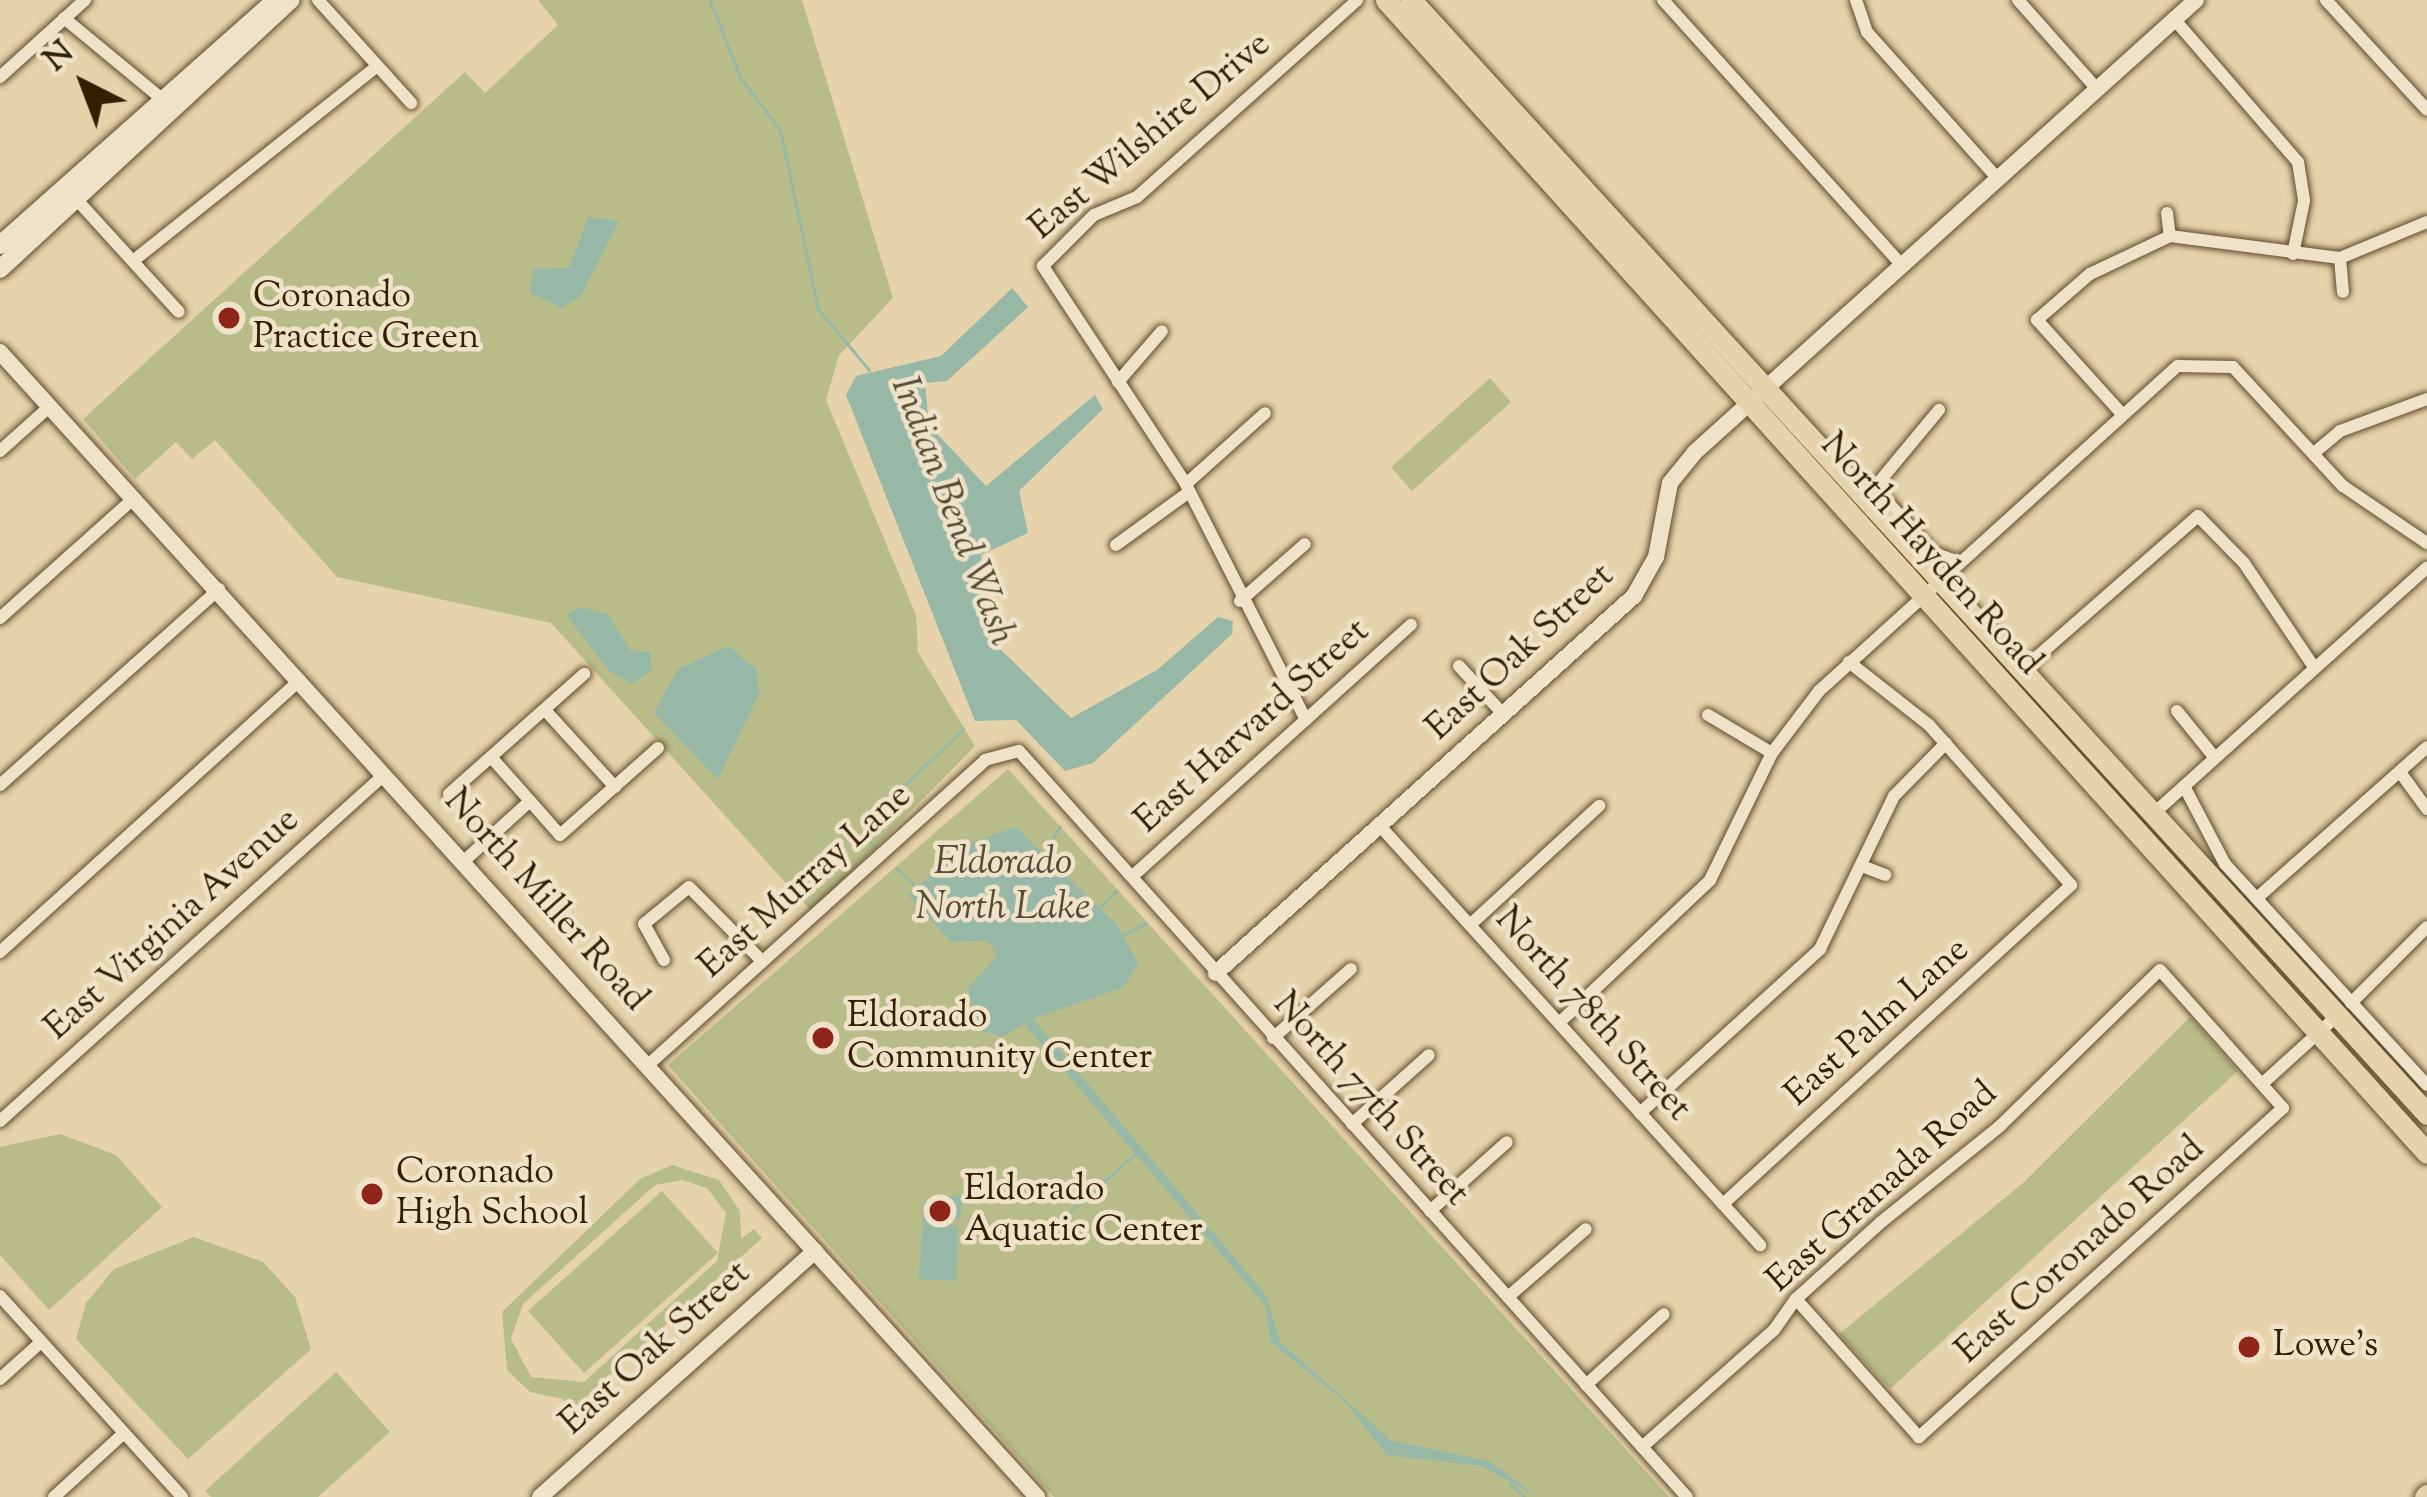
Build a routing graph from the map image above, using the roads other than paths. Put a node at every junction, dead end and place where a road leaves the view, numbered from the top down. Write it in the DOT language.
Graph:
graph roads {
  1 [pos="85,0"];
  2 [pos="276,0"];
  3 [pos="291,0"];
  4 [pos="318,0"];
  5 [pos="1357,0"];
  6 [pos="1386,0"];
  7 [pos="1411,0"];
  8 [pos="1663,0"];
  9 [pos="1856,0"];
  10 [pos="2018,0"];
  11 [pos="2195,0"];
  12 [pos="2326,0"];
  13 [pos="64,19"];
  14 [pos="2174,19"];
  15 [pos="377,65"];
  16 [pos="0,76"];
  17 [pos="2098,88"];
  18 [pos="162,99"];
  19 [pos="411,103"];
  20 [pos="2427,110"];
  21 [pos="1998,178"];
  22 [pos="77,200"];
  23 [pos="1582,202"];
  24 [pos="2167,213"];
  25 [pos="2427,222"];
  26 [pos="2170,236"];
  27 [pos="0,245"];
  28 [pos="2293,254"];
  29 [pos="2340,259"];
  30 [pos="133,261"];
  31 [pos="1902,265"];
  32 [pos="0,268"];
  33 [pos="2343,292"];
  34 [pos="179,312"];
  35 [pos="1162,331"];
  36 [pos="0,352"];
  37 [pos="1118,382"];
  38 [pos="1757,396"];
  39 [pos="2427,399"];
  40 [pos="50,407"];
  41 [pos="1940,410"];
  42 [pos="1264,413"];
  43 [pos="2122,414"];
  44 [pos="0,451"];
  45 [pos="2314,453"];
  46 [pos="1187,488"];
  47 [pos="1870,494"];
  48 [pos="134,497"];
  49 [pos="2427,543"];
  50 [pos="1305,544"];
  51 [pos="1116,545"];
  52 [pos="1959,562"];
  53 [pos="2427,567"];
  54 [pos="1930,588"];
  55 [pos="218,589"];
  56 [pos="1240,601"];
  57 [pos="0,618"];
  58 [pos="1411,625"];
  59 [pos="1849,662"];
  60 [pos="1460,666"];
  61 [pos="2314,668"];
  62 [pos="2022,670"];
  63 [pos="584,674"];
  64 [pos="300,680"];
  65 [pos="545,710"];
  66 [pos="2177,711"];
  67 [pos="1504,715"];
  68 [pos="1708,716"];
  69 [pos="1306,719"];
  70 [pos="1946,743"];
  71 [pos="2427,747"];
  72 [pos="658,748"];
  73 [pos="1006,750"];
  74 [pos="1772,753"];
  75 [pos="491,757"];
  76 [pos="2215,758"];
  77 [pos="2399,772"];
  78 [pos="385,774"];
  79 [pos="0,785"];
  80 [pos="2184,786"];
  81 [pos="615,788"];
  82 [pos="449,794"];
  83 [pos="530,801"];
  84 [pos="1599,806"];
  85 [pos="2427,809"];
  86 [pos="2144,822"];
  87 [pos="1380,826"];
  88 [pos="464,861"];
  89 [pos="1862,866"];
  90 [pos="1135,874"];
  91 [pos="1885,875"];
  92 [pos="2257,898"];
  93 [pos="1470,925"];
  94 [pos="2427,927"];
  95 [pos="0,952"];
  96 [pos="664,960"];
  97 [pos="762,962"];
  98 [pos="1351,969"];
  99 [pos="1216,973"];
  100 [pos="2344,1009"];
  101 [pos="1559,1023"];
  102 [pos="2319,1032"];
  103 [pos="1273,1038"];
  104 [pos="1429,1055"];
  105 [pos="648,1065"];
  106 [pos="2262,1084"];
  107 [pos="2427,1085"];
  108 [pos="1640,1113"];
  109 [pos="2427,1114"];
  110 [pos="0,1120"];
  111 [pos="1352,1124"];
  112 [pos="1507,1142"];
  113 [pos="2427,1153"];
  114 [pos="1723,1204"];
  115 [pos="1430,1211"];
  116 [pos="1586,1229"];
  117 [pos="1760,1245"];
  118 [pos="815,1251"];
  119 [pos="0,1295"];
  120 [pos="1508,1297"];
  121 [pos="1796,1299"];
  122 [pos="1664,1314"];
  123 [pos="41,1342"];
  124 [pos="0,1379"];
  125 [pos="1586,1384"];
  126 [pos="124,1433"];
  127 [pos="1642,1447"];
  128 [pos="54,1497"];
  129 [pos="182,1497"];
  130 [pos="540,1497"];
  131 [pos="1037,1497"];
  132 [pos="1687,1497"];
  1 -- 13 [label="street"];
  2 -- 18 [label="main road"];
  3 -- 22 [label="main road"];
  4 -- 15 [label="street"];
  5 -- 37 [label="street, East Wilshire Drive"];
  6 -- 23 [label="main road, North Hayden Road"];
  7 -- 23 [label="main road, North Hayden Road"];
  8 -- 31 [label="street"];
  9 -- 21 [label="street"];
  10 -- 17 [label="street"];
  11 -- 14 [label="street, East Oak Street"];
  12 -- 20 [label="street"];
  13 -- 16 [label="street"];
  13 -- 18 [label="street"];
  14 -- 17 [label="street, East Oak Street"];
  14 -- 28 [label="street"];
  15 -- 19 [label="street"];
  15 -- 30 [label="street"];
  17 -- 21 [label="street, East Oak Street"];
  18 -- 27 [label="main road"];
  21 -- 31 [label="street, East Oak Street"];
  22 -- 30 [label="street"];
  22 -- 32 [label="main road"];
  23 -- 38 [label="main road, North Hayden Road"];
  24 -- 26 [label="street"];
  25 -- 29 [label="street"];
  26 -- 28 [label="street"];
  26 -- 43 [label="street"];
  28 -- 29 [label="street"];
  29 -- 33 [label="street"];
  30 -- 34 [label="street"];
  31 -- 38 [label="street, East Oak Street"];
  35 -- 37 [label="street"];
  36 -- 40 [label="street, North Miller Road"];
  37 -- 46 [label="street"];
  38 -- 47 [label="main road, North Hayden Road"];
  38 -- 54 [label="main road, North Hayden Road"];
  38 -- 67 [label="street, East Oak Street"];
  39 -- 45 [label="street"];
  40 -- 44 [label="street"];
  40 -- 48 [label="street, North Miller Road"];
  41 -- 47 [label="street"];
  42 -- 46 [label="street"];
  43 -- 45 [label="street"];
  43 -- 52 [label="street"];
  45 -- 49 [label="street"];
  46 -- 51 [label="street"];
  46 -- 56 [label="street"];
  47 -- 52 [label="street, North Hayden Road"];
  47 -- 54 [label="main road, North Hayden Road"];
  48 -- 55 [label="street, North Miller Road"];
  48 -- 57 [label="street"];
  50 -- 56 [label="street"];
  52 -- 54 [label="street"];
  53 -- 61 [label="street"];
  54 -- 59 [label="street"];
  54 -- 62 [label="main road, North Hayden Road"];
  54 -- 86 [label="main road, North Hayden Road"];
  55 -- 64 [label="street, North Miller Road"];
  55 -- 79 [label="street"];
  56 -- 69 [label="street"];
  58 -- 69 [label="street, East Harvard Street"];
  59 -- 70 [label="street"];
  59 -- 74 [label="street"];
  60 -- 67 [label="street"];
  61 -- 62 [label="street"];
  61 -- 76 [label="street"];
  62 -- 86 [label="main road, North Hayden Road"];
  63 -- 65 [label="street"];
  64 -- 78 [label="street, North Miller Road"];
  64 -- 95 [label="street"];
  65 -- 75 [label="street"];
  65 -- 81 [label="street"];
  66 -- 76 [label="street"];
  67 -- 87 [label="street, East Oak Street"];
  68 -- 74 [label="street"];
  69 -- 90 [label="street, East Harvard Street"];
  70 -- 89 [label="street"];
  70 -- 114 [label="street, East Palm Lane"];
  71 -- 77 [label="street"];
  72 -- 81 [label="street"];
  73 -- 90 [label="street, North 77th Street"];
  73 -- 97 [label="street, East Murray Lane"];
  74 -- 101 [label="street"];
  75 -- 82 [label="street"];
  75 -- 83 [label="street"];
  76 -- 80 [label="street"];
  77 -- 85 [label="street"];
  77 -- 92 [label="street"];
  78 -- 88 [label="street, North Miller Road"];
  78 -- 110 [label="street, East Virginia Avenue"];
  80 -- 86 [label="street"];
  80 -- 92 [label="street"];
  81 -- 83 [label="street"];
  83 -- 88 [label="street"];
  84 -- 93 [label="street"];
  86 -- 100 [label="main road, North Hayden Road"];
  86 -- 102 [label="main road, North Hayden Road"];
  87 -- 93 [label="street, North 78th Street"];
  87 -- 99 [label="street, East Oak Street"];
  88 -- 105 [label="street, North Miller Road"];
  89 -- 91 [label="street"];
  89 -- 108 [label="street"];
  90 -- 99 [label="street, North 77th Street"];
  92 -- 100 [label="street"];
  93 -- 101 [label="street, North 78th Street"];
  94 -- 100 [label="street"];
  96 -- 97 [label="street"];
  97 -- 105 [label="street, East Murray Lane"];
  98 -- 103 [label="street"];
  99 -- 103 [label="street, North 77th Street"];
  100 -- 102 [label="street"];
  100 -- 107 [label="street"];
  100 -- 109 [label="main road, North Hayden Road"];
  101 -- 108 [label="street, North 78th Street"];
  102 -- 106 [label="street"];
  102 -- 113 [label="main road, North Hayden Road"];
  103 -- 111 [label="street, North 77th Street"];
  104 -- 111 [label="street"];
  105 -- 118 [label="street, North Miller Road"];
  106 -- 121 [label="street, East Granada Road"];
  106 -- 121 [label="street, East Coronado Road"];
  108 -- 114 [label="street, North 78th Street"];
  111 -- 115 [label="street, North 77th Street"];
  112 -- 115 [label="street"];
  114 -- 117 [label="street, North 78th Street"];
  115 -- 120 [label="street, North 77th Street"];
  116 -- 120 [label="street"];
  118 -- 130 [label="street, East Oak Street"];
  118 -- 131 [label="street, North Miller Road"];
  119 -- 123 [label="street"];
  120 -- 125 [label="street, North 77th Street"];
  121 -- 127 [label="street, East Granada Road"];
  122 -- 125 [label="street"];
  123 -- 124 [label="street"];
  123 -- 126 [label="street"];
  125 -- 127 [label="street, North 77th Street"];
  126 -- 128 [label="street"];
  126 -- 129 [label="street"];
  127 -- 132 [label="street, North 77th Street"];
}
